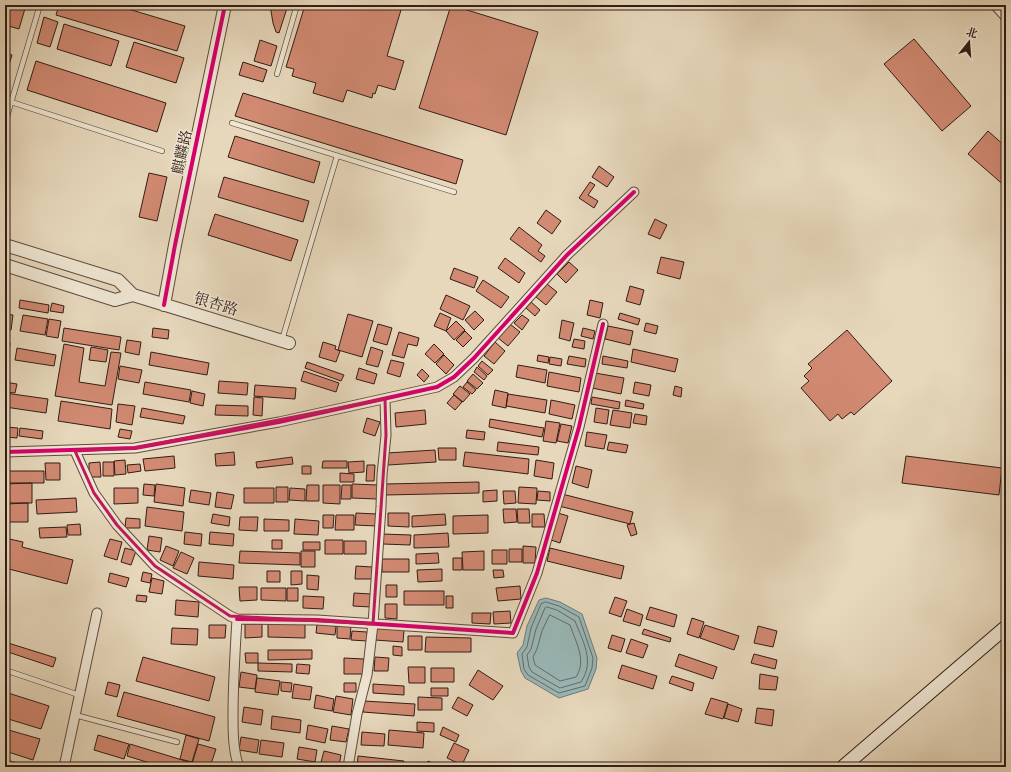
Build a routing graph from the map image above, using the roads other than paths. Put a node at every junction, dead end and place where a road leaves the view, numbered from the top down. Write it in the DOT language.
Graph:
graph roads {
  1 [pos="40,5"];
  2 [pos="224,5"];
  3 [pos="298,5"];
  4 [pos="997,5"];
  5 [pos="1006,15"];
  6 [pos="277,74"];
  7 [pos="5,100"];
  8 [pos="11,102"];
  9 [pos="5,123"];
  10 [pos="232,123"];
  11 [pos="162,151"];
  12 [pos="337,156"];
  13 [pos="454,192"];
  14 [pos="634,192"];
  15 [pos="5,245"];
  16 [pos="5,266"];
  17 [pos="132,295"];
  18 [pos="164,304"];
  19 [pos="603,324"];
  20 [pos="285,342"];
  21 [pos="385,399"];
  22 [pos="75,451"];
  23 [pos="5,452"];
  24 [pos="97,613"];
  25 [pos="237,619"];
  26 [pos="373,624"];
  27 [pos="1006,627"];
  28 [pos="5,670"];
  29 [pos="80,695"];
  30 [pos="75,715"];
  31 [pos="177,742"];
  32 [pos="5,762"];
  33 [pos="22,767"];
  34 [pos="64,767"];
  35 [pos="239,767"];
  36 [pos="348,767"];
  37 [pos="843,767"];
  1 -- 8 [label="lane"];
  2 -- 18 [label="street, 麒麟路"];
  3 -- 6 [label="lane"];
  4 -- 5 [label="street"];
  7 -- 8 [label="lane"];
  8 -- 9 [label="lane"];
  8 -- 11 [label="lane"];
  10 -- 12 [label="lane"];
  12 -- 13 [label="lane"];
  12 -- 20 [label="lane"];
  14 -- 21 [label="street"];
  15 -- 17 [label="street"];
  16 -- 17 [label="street, 银杏路"];
  17 -- 18 [label="street, 银杏路"];
  18 -- 20 [label="street, 银杏路"];
  19 -- 26 [label="street"];
  21 -- 22 [label="street"];
  21 -- 26 [label="street"];
  22 -- 23 [label="street"];
  22 -- 25 [label="street"];
  24 -- 29 [label="street"];
  25 -- 26 [label="street"];
  25 -- 35 [label="street"];
  26 -- 36 [label="street"];
  27 -- 37 [label="main road"];
  28 -- 29 [label="lane"];
  29 -- 30 [label="street"];
  30 -- 31 [label="lane"];
  30 -- 34 [label="street"];
  32 -- 33 [label="lane"];
}
